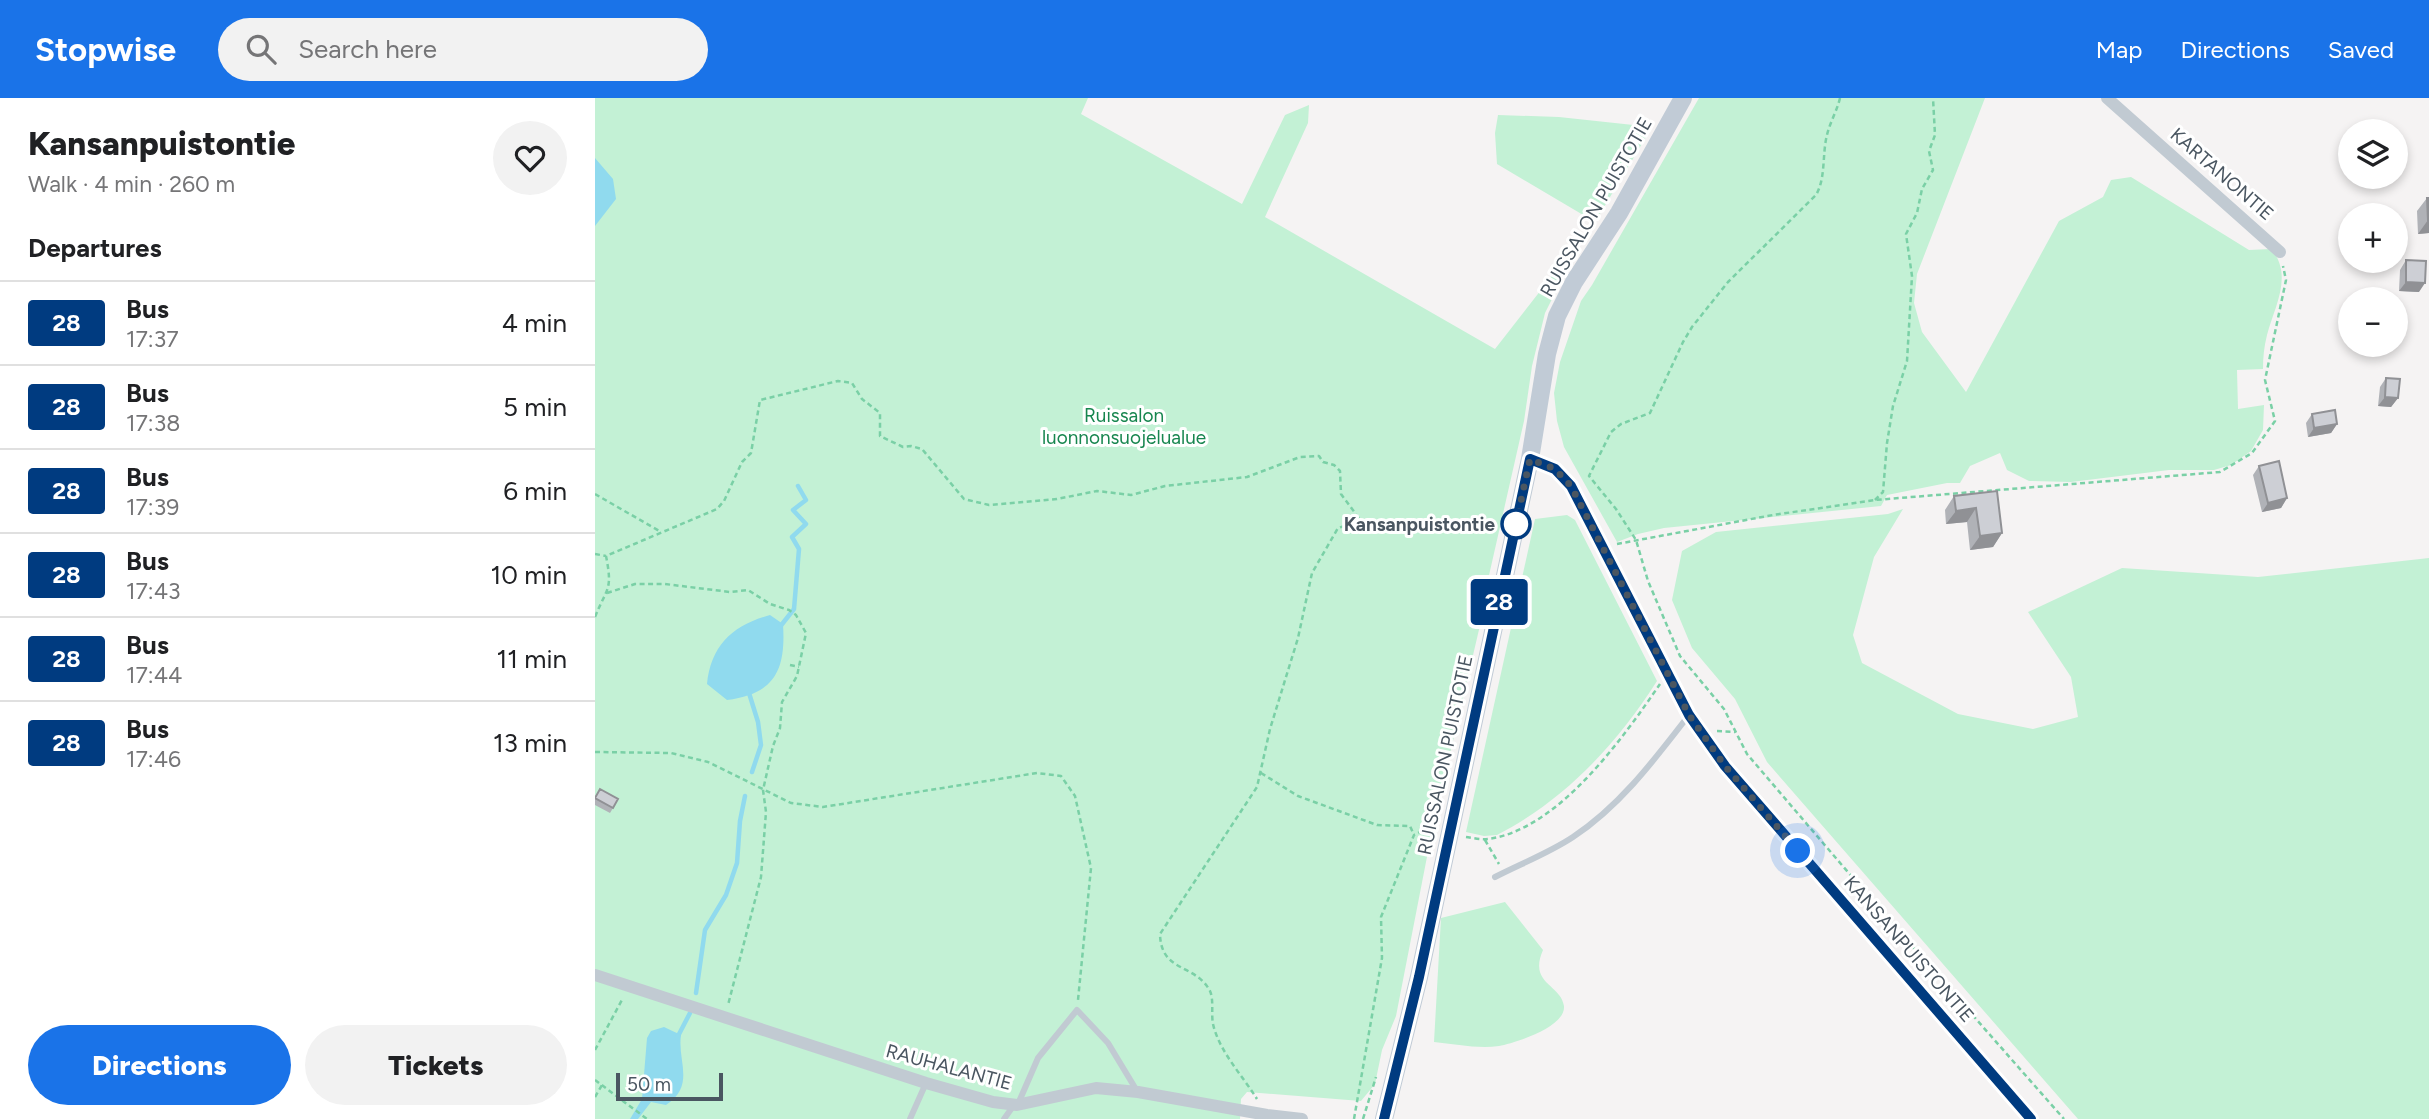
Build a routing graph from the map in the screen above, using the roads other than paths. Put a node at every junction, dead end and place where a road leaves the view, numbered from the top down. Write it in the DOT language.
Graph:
graph roads {
  1 [pos="1682,98"];
  2 [pos="2107,98"];
  3 [pos="2280,252"];
  4 [pos="1530,459"];
  5 [pos="1689,715"];
  6 [pos="1495,877"];
  7 [pos="595,975"];
  8 [pos="926,1083"];
  9 [pos="1138,1092"];
  10 [pos="1016,1105"];
  11 [pos="910,1119"];
  12 [pos="1004,1119"];
  13 [pos="1302,1119"];
  14 [pos="1384,1119"];
  15 [pos="2031,1119"];
  1 -- 4 [label="street, RUISSALON PUISTOTIE"];
  2 -- 3 [label="street, KARTANONTIE"];
  4 -- 5 [label="street, KANSANPUISTONTIE"];
  4 -- 14 [label="street, RUISSALON PUISTOTIE"];
  5 -- 6 [label="lane"];
  5 -- 15 [label="street, KANSANPUISTONTIE"];
  7 -- 8 [label="street, RAUHALANTIE"];
  8 -- 10 [label="street, RAUHALANTIE"];
  8 -- 11 [label="lane"];
  9 -- 10 [label="street, RAUHALANTIE"];
  9 -- 10 [label="lane"];
  9 -- 13 [label="street, RAUHALANTIE"];
  10 -- 12 [label="lane"];
}
